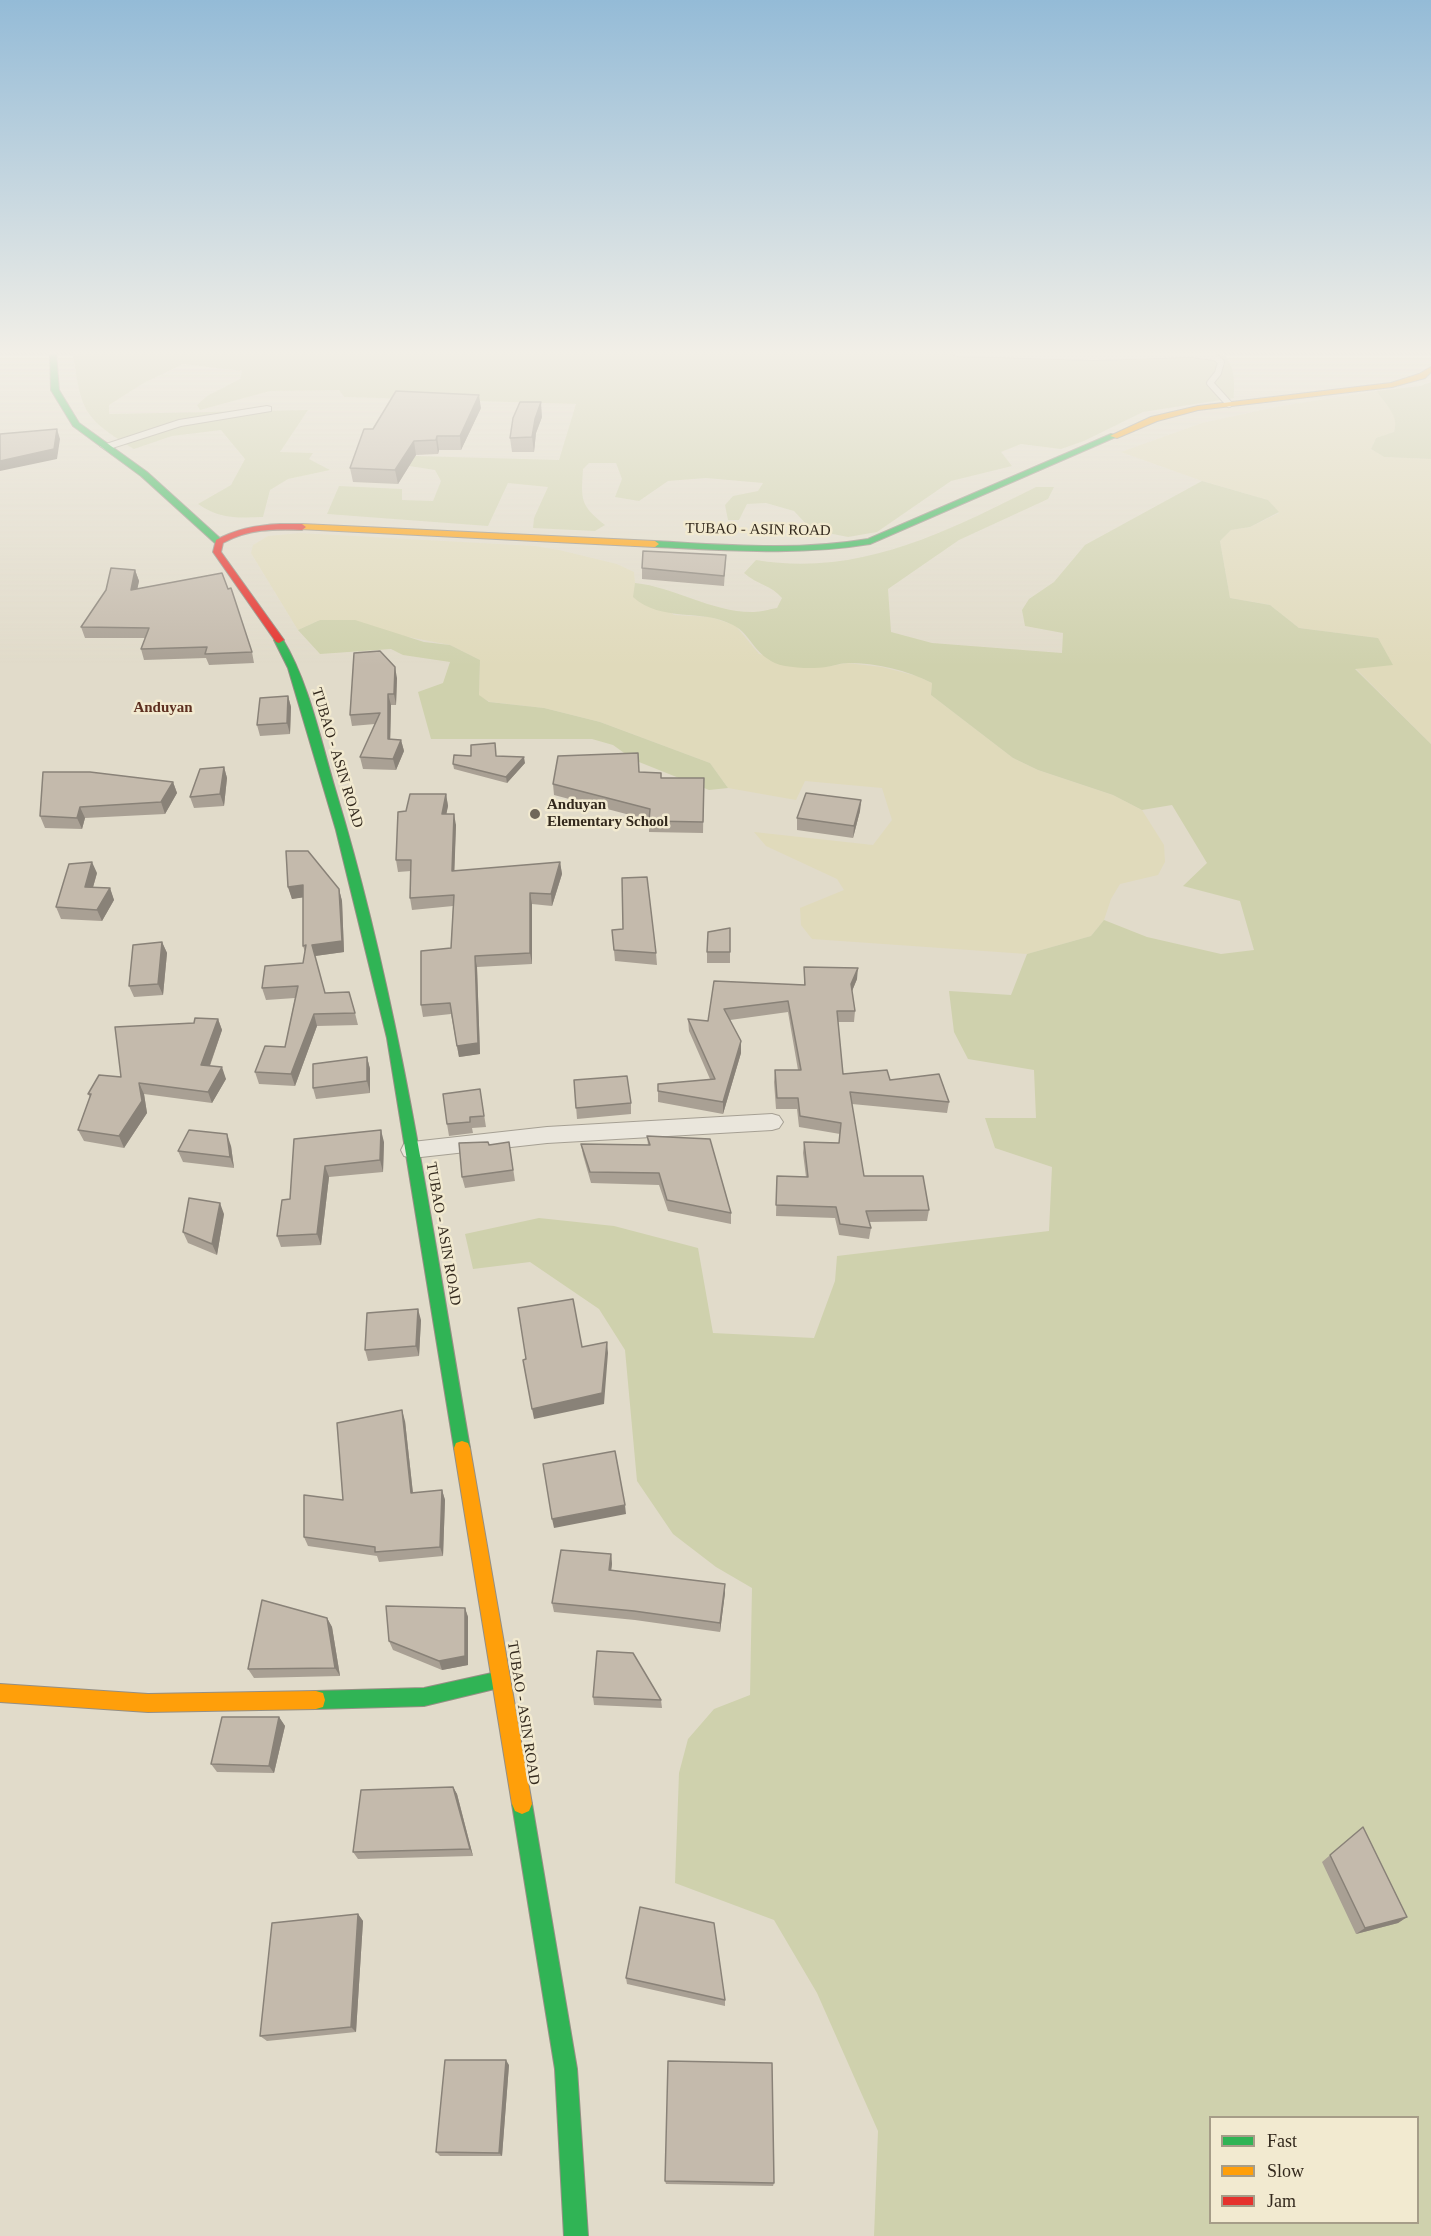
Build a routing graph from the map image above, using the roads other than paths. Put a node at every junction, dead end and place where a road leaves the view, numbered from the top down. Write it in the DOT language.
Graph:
graph roads {
  1 [pos="120,457"];
  2 [pos="1065,457"];
  3 [pos="219,542"];
  4 [pos="772,1122"];
  5 [pos="412,1150"];
  6 [pos="501,1680"];
  7 [pos="0,1693"];
  8 [pos="576,2236"];
  1 -- 3 [label="main road"];
  2 -- 3 [label="main road, TUBAO - ASIN ROAD"];
  3 -- 5 [label="main road, TUBAO - ASIN ROAD"];
  4 -- 5 [label="street"];
  5 -- 6 [label="main road, TUBAO - ASIN ROAD"];
  6 -- 7 [label="main road"];
  6 -- 8 [label="main road, TUBAO - ASIN ROAD"];
}
